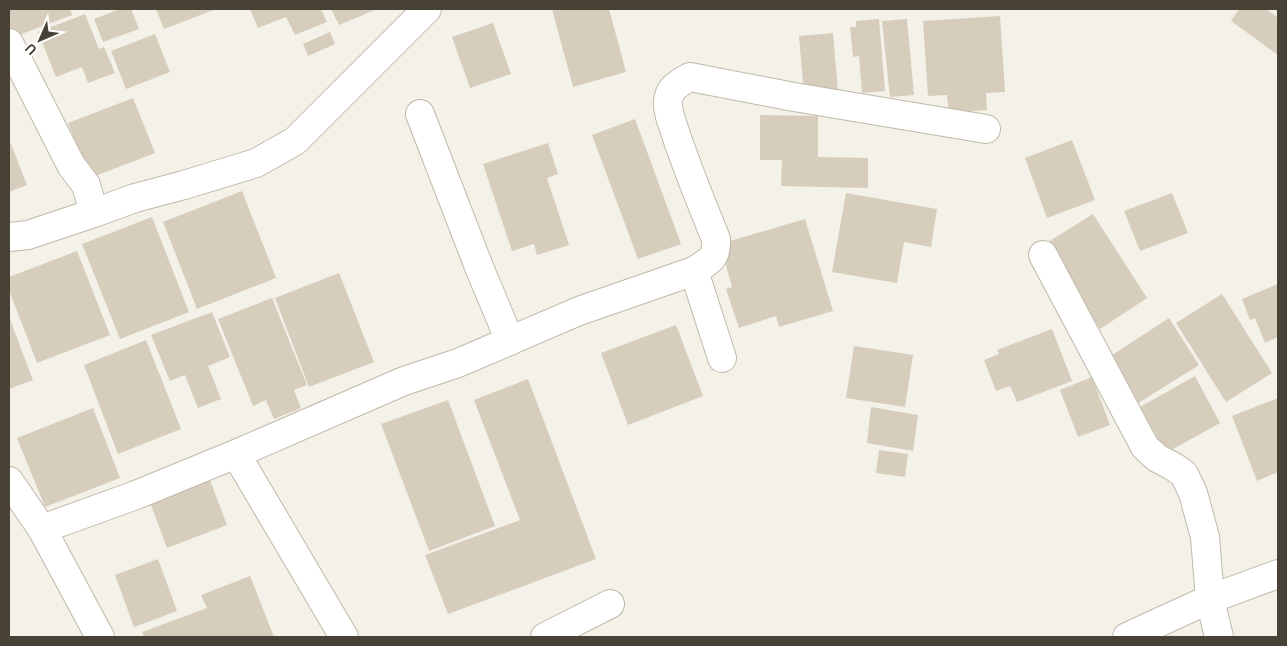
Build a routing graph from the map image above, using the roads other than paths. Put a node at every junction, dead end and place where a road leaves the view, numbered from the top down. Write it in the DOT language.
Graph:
graph roads {
  1 [pos="427,9"];
  2 [pos="9,43"];
  3 [pos="420,114"];
  4 [pos="986,129"];
  5 [pos="94,213"];
  6 [pos="9,237"];
  7 [pos="1043,255"];
  8 [pos="694,270"];
  9 [pos="510,341"];
  10 [pos="722,358"];
  11 [pos="236,454"];
  12 [pos="9,481"];
  13 [pos="42,529"];
  14 [pos="1278,574"];
  15 [pos="1210,599"];
  16 [pos="610,604"];
  17 [pos="100,637"];
  18 [pos="344,637"];
  19 [pos="545,637"];
  20 [pos="1127,637"];
  21 [pos="1219,637"];
  1 -- 5 [label="street"];
  2 -- 5 [label="street"];
  3 -- 9 [label="street"];
  4 -- 8 [label="street"];
  5 -- 6 [label="street"];
  7 -- 15 [label="street"];
  8 -- 9 [label="street"];
  8 -- 10 [label="street"];
  9 -- 11 [label="street"];
  11 -- 13 [label="street"];
  11 -- 18 [label="street"];
  12 -- 13 [label="street"];
  13 -- 17 [label="street"];
  14 -- 15 [label="street"];
  15 -- 20 [label="street"];
  15 -- 21 [label="street"];
  16 -- 19 [label="street"];
}
